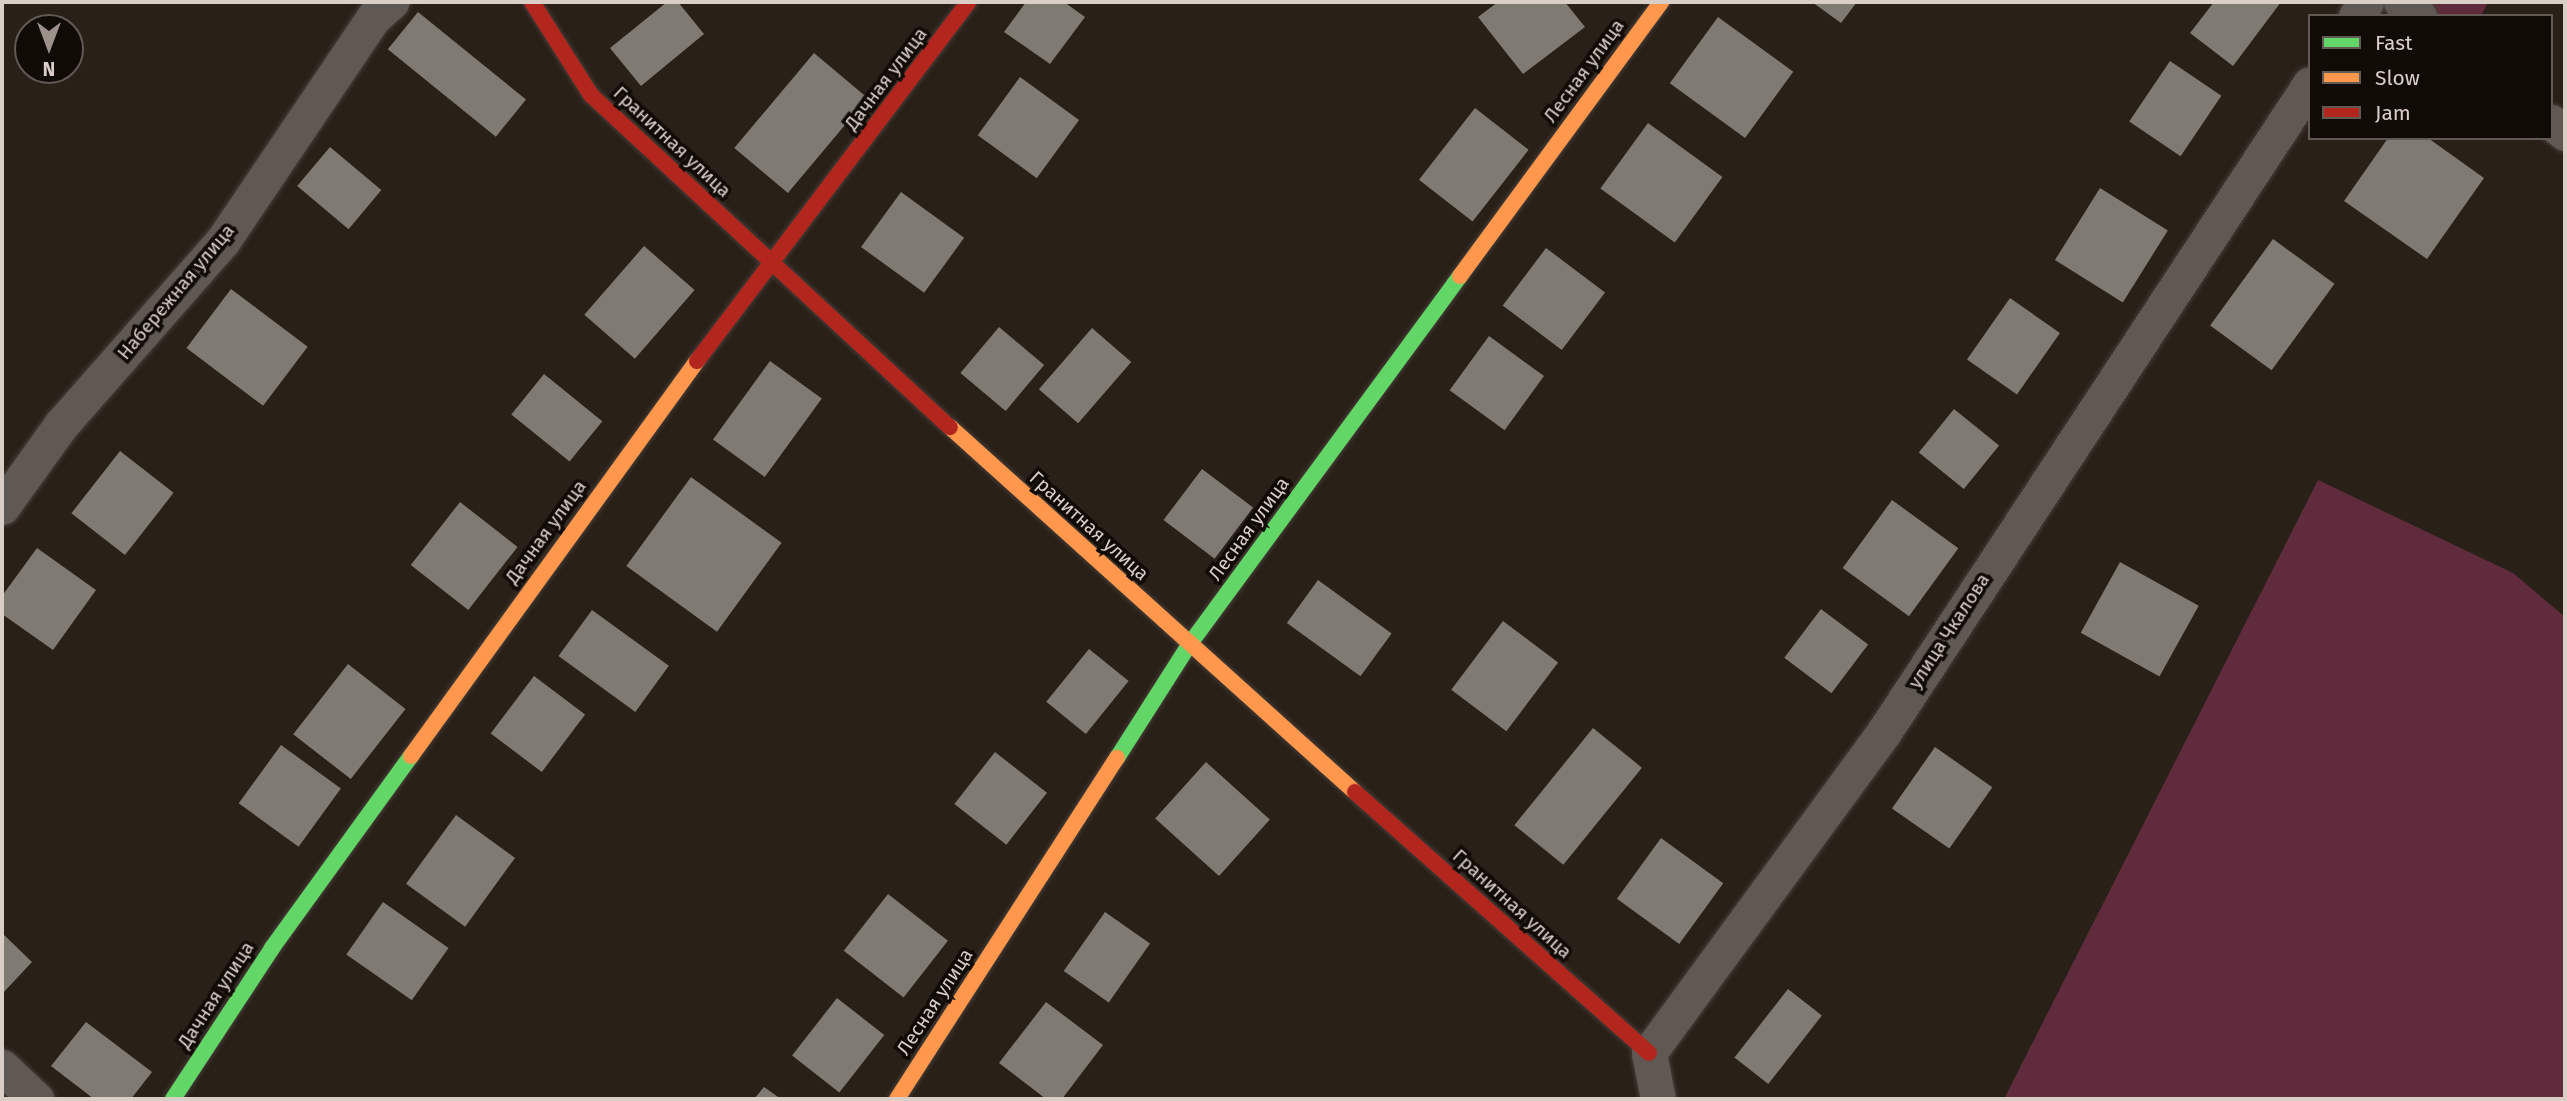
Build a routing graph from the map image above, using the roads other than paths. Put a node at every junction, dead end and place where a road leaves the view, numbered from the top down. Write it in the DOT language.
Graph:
graph roads {
  1 [pos="391,2"];
  2 [pos="531,2"];
  3 [pos="970,2"];
  4 [pos="1661,2"];
  5 [pos="2401,2"];
  6 [pos="2416,14"];
  7 [pos="2308,87"];
  8 [pos="773,266"];
  9 [pos="2,507"];
  10 [pos="1189,645"];
  11 [pos="1649,1053"];
  12 [pos="2,1067"];
  13 [pos="36,1099"];
  14 [pos="173,1099"];
  15 [pos="897,1099"];
  16 [pos="1658,1099"];
  1 -- 9 [label="street, Набережная улица"];
  2 -- 8 [label="street, Гранитная улица"];
  3 -- 8 [label="street, Дачная улица"];
  4 -- 10 [label="street, Лесная улица"];
  5 -- 6 [label="street"];
  7 -- 11 [label="street, улица Чкалова"];
  8 -- 10 [label="street, Гранитная улица"];
  8 -- 14 [label="street, Дачная улица"];
  10 -- 11 [label="street, Гранитная улица"];
  10 -- 15 [label="street, Лесная улица"];
  11 -- 16 [label="street"];
  12 -- 13 [label="street"];
}
